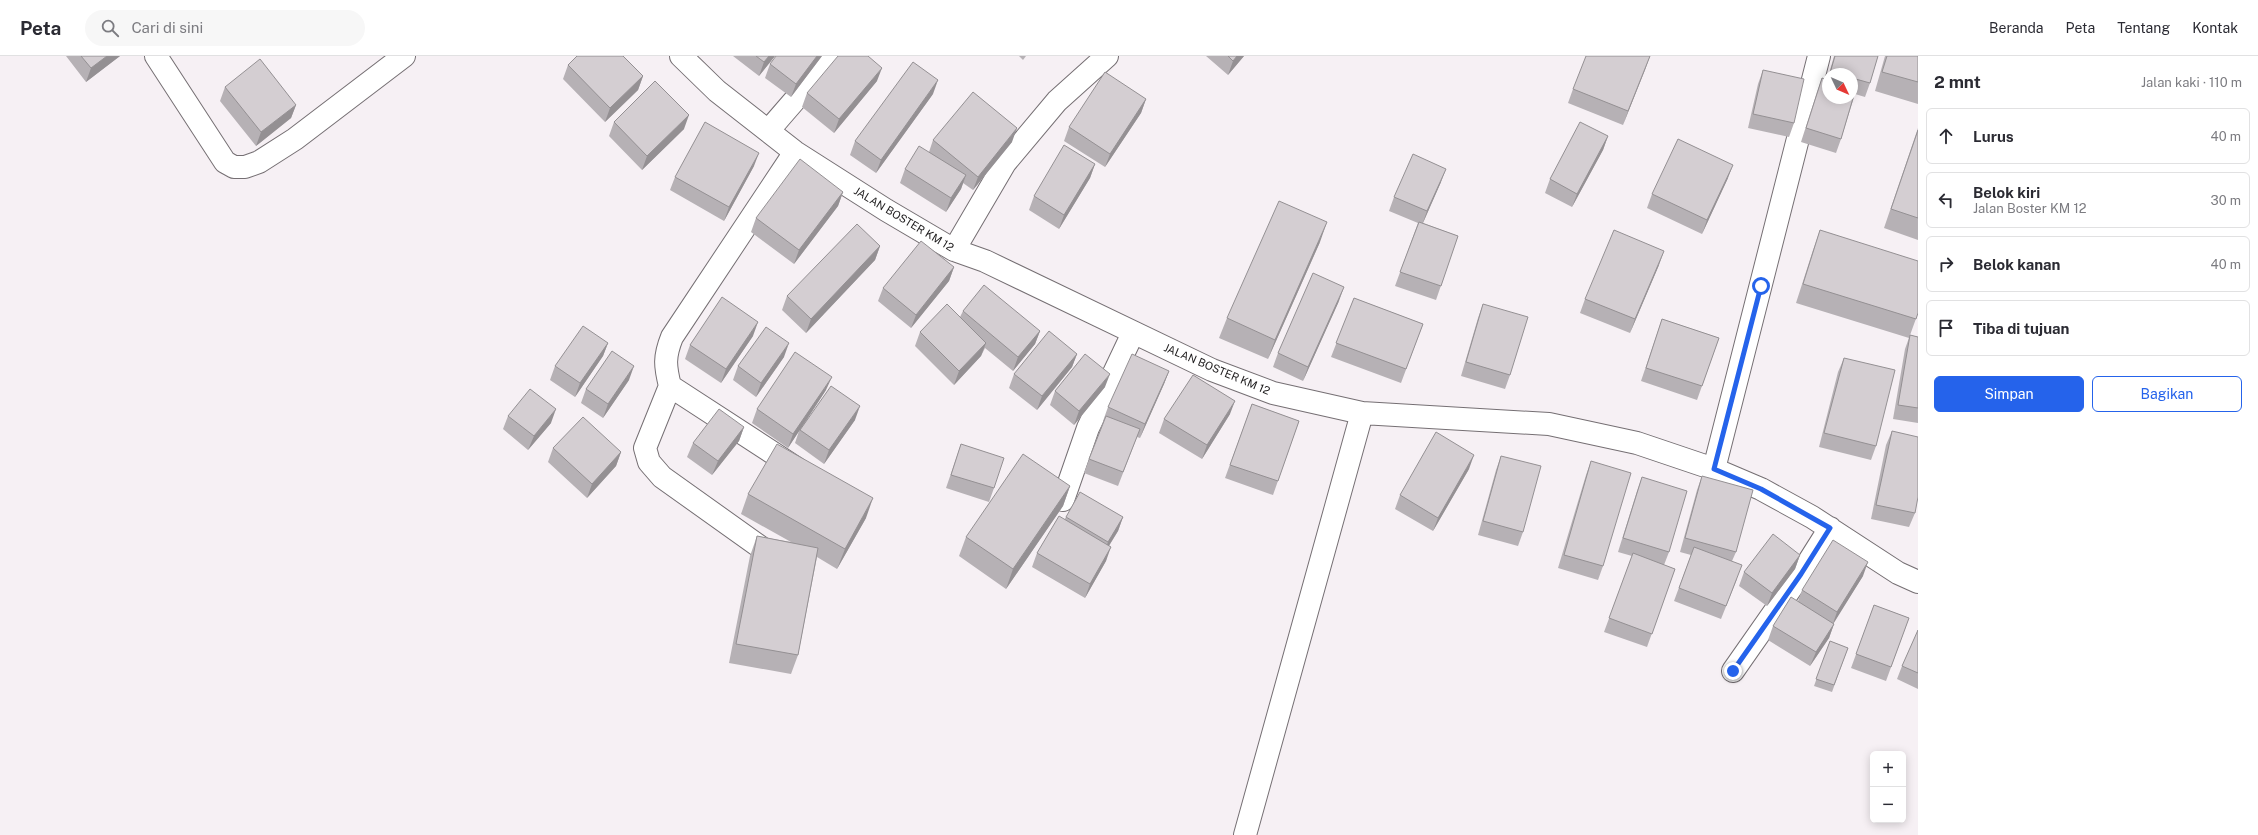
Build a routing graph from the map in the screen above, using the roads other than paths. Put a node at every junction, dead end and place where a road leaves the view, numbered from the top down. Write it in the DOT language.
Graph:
graph roads {
  1 [pos="404,56"];
  2 [pos="681,56"];
  3 [pos="833,56"];
  4 [pos="1107,56"];
  5 [pos="1819,56"];
  6 [pos="160,57"];
  7 [pos="768,131"];
  8 [pos="795,152"];
  9 [pos="954,250"];
  10 [pos="1133,333"];
  11 [pos="670,386"];
  12 [pos="1362,414"];
  13 [pos="1714,469"];
  14 [pos="815,481"];
  15 [pos="1063,500"];
  16 [pos="1830,528"];
  17 [pos="777,559"];
  18 [pos="1918,582"];
  19 [pos="1733,671"];
  20 [pos="1245,835"];
  1 -- 6 [label="street"];
  2 -- 7 [label="street, JALAN BOSTER KM 12"];
  3 -- 7 [label="street"];
  4 -- 9 [label="street"];
  5 -- 13 [label="street"];
  7 -- 8 [label="street, JALAN BOSTER KM 12"];
  8 -- 9 [label="street, JALAN BOSTER KM 12"];
  8 -- 11 [label="street"];
  9 -- 10 [label="street, JALAN BOSTER KM 12"];
  10 -- 12 [label="street, JALAN BOSTER KM 12"];
  10 -- 15 [label="street"];
  11 -- 14 [label="street"];
  11 -- 17 [label="street"];
  12 -- 13 [label="street, JALAN BOSTER KM 12"];
  12 -- 20 [label="street"];
  13 -- 16 [label="street, JALAN BOSTER KM 12"];
  16 -- 18 [label="street, JALAN BOSTER KM 12"];
  16 -- 19 [label="street"];
}
